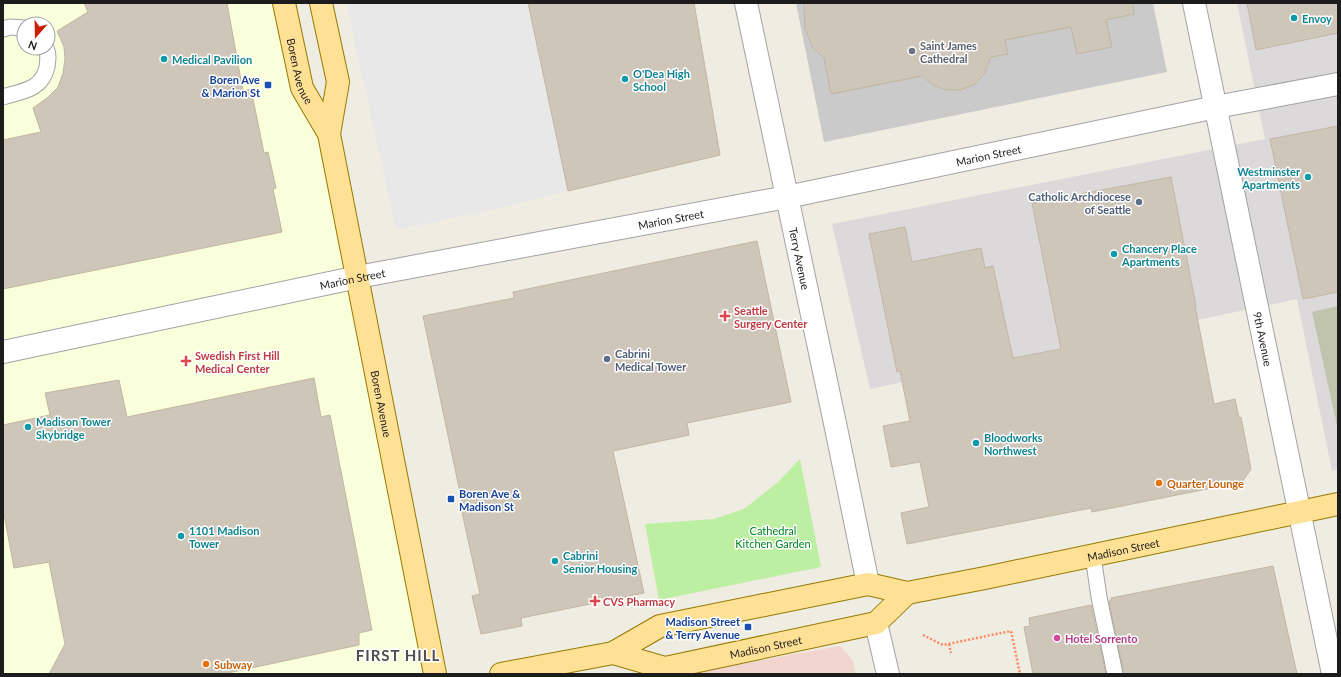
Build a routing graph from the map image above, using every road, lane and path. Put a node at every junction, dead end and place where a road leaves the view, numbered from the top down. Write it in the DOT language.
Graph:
graph roads {
  1 [pos="284,3"];
  2 [pos="321,3"];
  3 [pos="746,3"];
  4 [pos="1194,3"];
  5 [pos="16,27"];
  6 [pos="3,29"];
  7 [pos="49,56"];
  8 [pos="1338,84"];
  9 [pos="3,97"];
  10 [pos="1216,107"];
  11 [pos="329,134"];
  12 [pos="787,196"];
  13 [pos="358,277"];
  14 [pos="3,352"];
  15 [pos="1338,504"];
  16 [pos="1299,513"];
  17 [pos="1093,556"];
  18 [pos="868,584"];
  19 [pos="907,594"];
  20 [pos="876,623"];
  21 [pos="923,635"];
  22 [pos="949,644"];
  23 [pos="614,653"];
  24 [pos="951,653"];
  25 [pos="665,671"];
  26 [pos="435,674"];
  27 [pos="501,674"];
  28 [pos="888,674"];
  29 [pos="1020,674"];
  30 [pos="1115,674"];
  31 [pos="1333,674"];
  1 -- 11 [label="main road, Boren Avenue"];
  2 -- 11 [label="main road, Boren Avenue"];
  3 -- 12 [label="street, Terry Avenue"];
  4 -- 10 [label="street, 9th Avenue"];
  5 -- 6 [label="lane"];
  7 -- 9 [label="lane"];
  8 -- 10 [label="street, Marion Street"];
  10 -- 12 [label="street, Marion Street"];
  10 -- 16 [label="street, 9th Avenue"];
  11 -- 13 [label="main road, Boren Avenue"];
  12 -- 13 [label="street, Marion Street"];
  12 -- 18 [label="street, Terry Avenue"];
  13 -- 14 [label="street, Marion Street"];
  13 -- 26 [label="main road, Boren Avenue"];
  15 -- 16 [label="main road, Madison Street"];
  16 -- 17 [label="main road, Madison Street"];
  16 -- 31 [label="street, 9th Avenue"];
  17 -- 19 [label="main road, Madison Street"];
  17 -- 30 [label="lane"];
  18 -- 19 [label="main road, Madison Street"];
  18 -- 23 [label="main road, Madison Street"];
  19 -- 20 [label="main road"];
  20 -- 25 [label="main road, Madison Street"];
  20 -- 28 [label="street"];
  21 -- 22 [label="path"];
  22 -- 24 [label="path"];
  22 -- 29 [label="path"];
  23 -- 25 [label="main road, Madison Street"];
  23 -- 27 [label="main road, Madison Street"];
}
